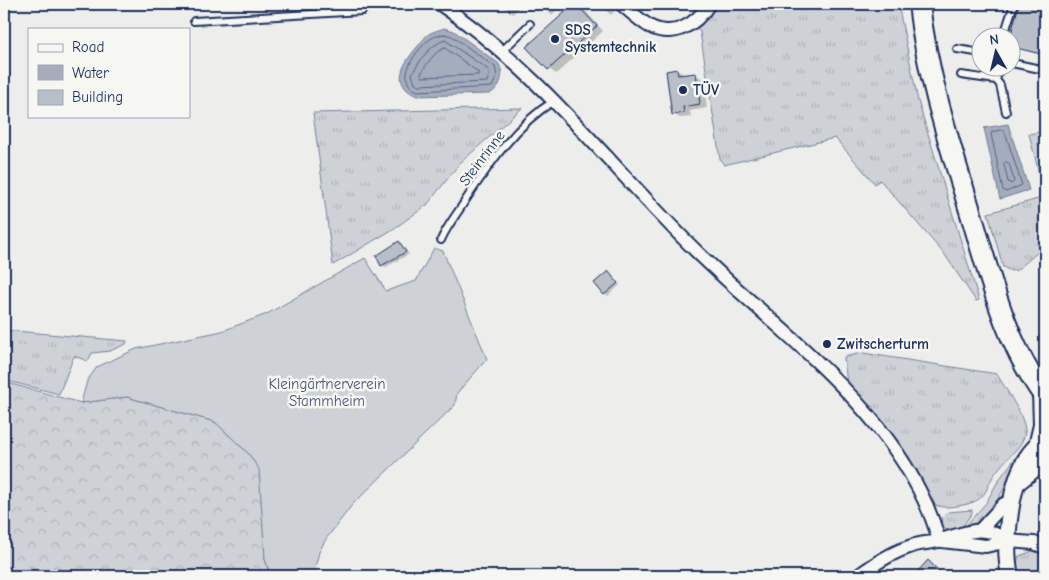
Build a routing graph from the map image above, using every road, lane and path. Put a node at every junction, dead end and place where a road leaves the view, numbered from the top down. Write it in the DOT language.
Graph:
graph roads {
  1 [pos="368,4"];
  2 [pos="440,4"];
  3 [pos="621,4"];
  4 [pos="708,4"];
  5 [pos="919,4"];
  6 [pos="930,4"];
  7 [pos="1014,4"];
  8 [pos="194,21"];
  9 [pos="530,24"];
  10 [pos="1006,28"];
  11 [pos="923,38"];
  12 [pos="956,48"];
  13 [pos="972,51"];
  14 [pos="501,52"];
  15 [pos="1022,65"];
  16 [pos="1045,70"];
  17 [pos="961,75"];
  18 [pos="996,80"];
  19 [pos="554,101"];
  20 [pos="1006,112"];
  21 [pos="441,240"];
  22 [pos="1043,394"];
  23 [pos="1043,448"];
  24 [pos="1012,500"];
  25 [pos="980,530"];
  26 [pos="939,540"];
  27 [pos="1008,541"];
  28 [pos="1045,547"];
  29 [pos="858,576"];
  30 [pos="1010,576"];
  1 -- 8 [label="lane"];
  2 -- 14 [label="street"];
  3 -- 4 [label="street"];
  5 -- 11 [label="main road"];
  6 -- 11 [label="street"];
  7 -- 10 [label="lane"];
  9 -- 14 [label="lane"];
  11 -- 22 [label="main road"];
  12 -- 13 [label="lane"];
  14 -- 19 [label="street"];
  15 -- 16 [label="lane"];
  17 -- 18 [label="lane"];
  18 -- 20 [label="lane"];
  19 -- 21 [label="lane, Steinrinne"];
  19 -- 26 [label="street"];
  22 -- 23 [label="street"];
  23 -- 24 [label="street"];
  24 -- 25 [label="street"];
  24 -- 27 [label="street"];
  25 -- 26 [label="street"];
  25 -- 27 [label="street"];
  26 -- 27 [label="street"];
  26 -- 29 [label="street"];
  27 -- 28 [label="street"];
  27 -- 30 [label="street"];
}
